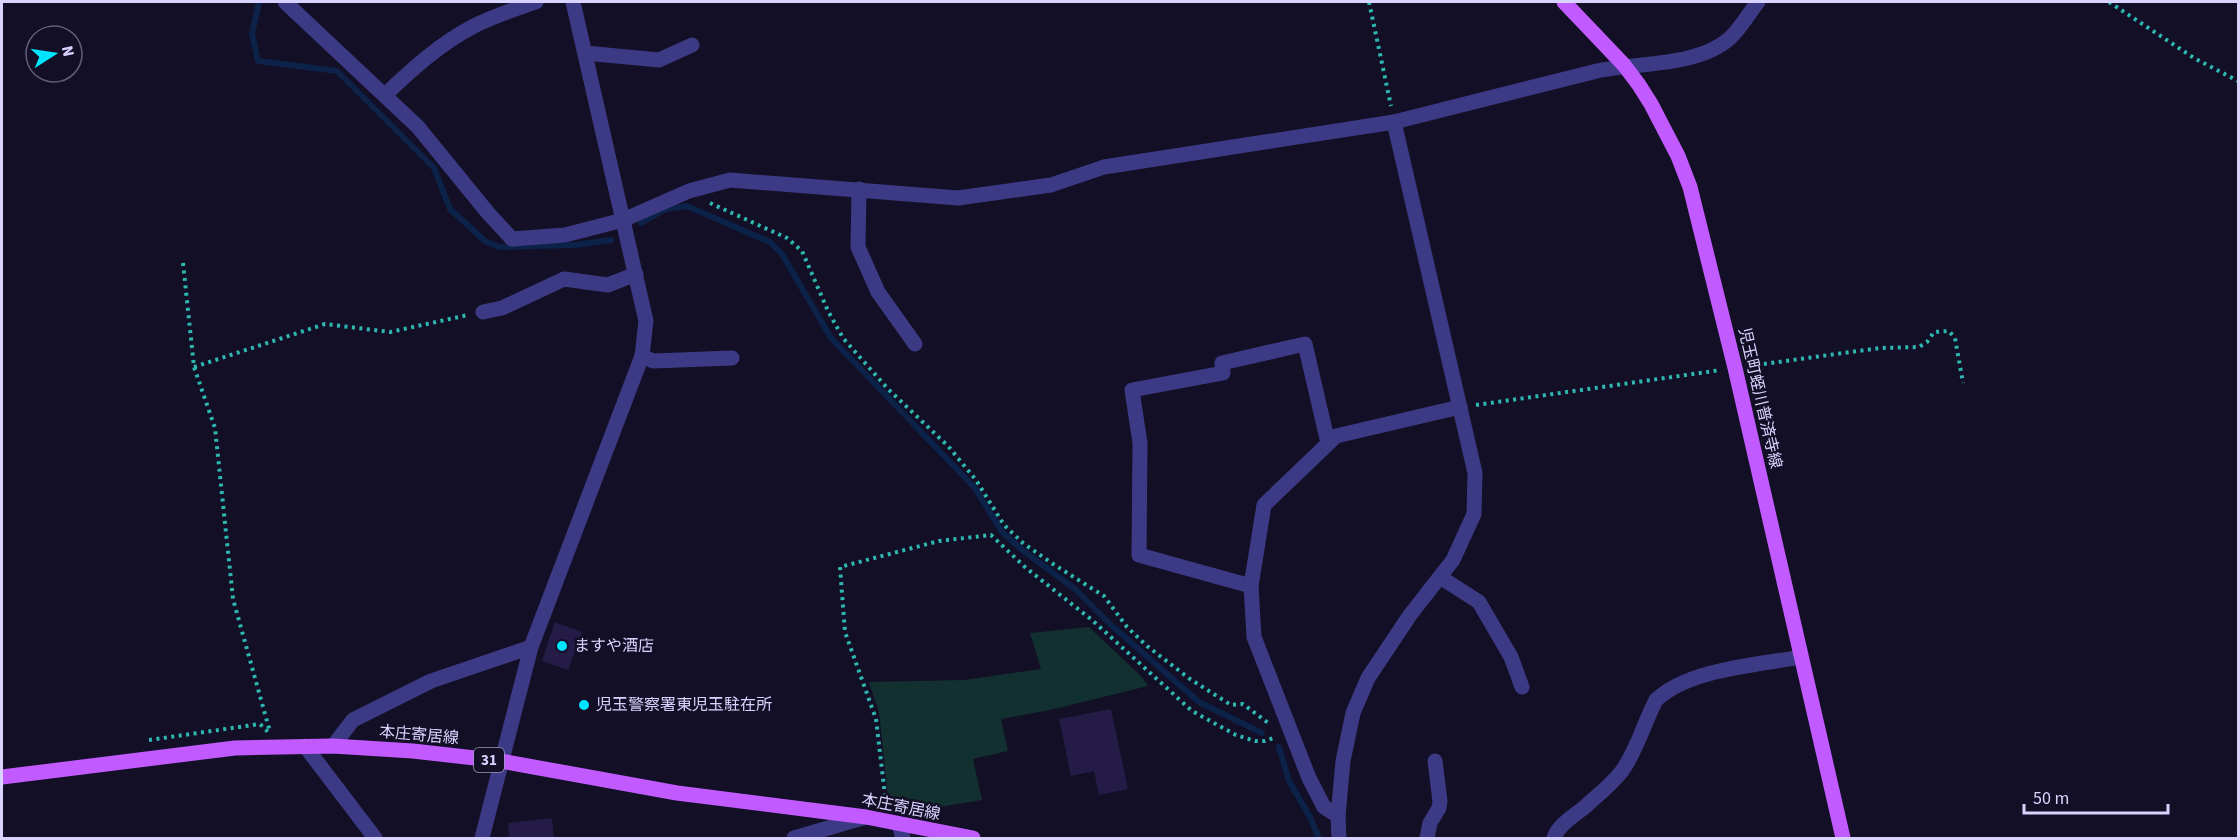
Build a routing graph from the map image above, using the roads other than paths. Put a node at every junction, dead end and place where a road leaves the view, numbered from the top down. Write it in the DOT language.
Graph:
graph roads {
  1 [pos="285,2"];
  2 [pos="536,2"];
  3 [pos="573,2"];
  4 [pos="1564,2"];
  5 [pos="1758,2"];
  6 [pos="692,45"];
  7 [pos="585,53"];
  8 [pos="1624,65"];
  9 [pos="385,95"];
  10 [pos="1394,122"];
  11 [pos="859,189"];
  12 [pos="623,220"];
  13 [pos="636,274"];
  14 [pos="483,312"];
  15 [pos="915,344"];
  16 [pos="642,356"];
  17 [pos="732,358"];
  18 [pos="1460,407"];
  19 [pos="1328,443"];
  20 [pos="1440,577"];
  21 [pos="1251,586"];
  22 [pos="531,647"];
  23 [pos="1801,657"];
  24 [pos="1522,687"];
  25 [pos="305,746"];
  26 [pos="333,746"];
  27 [pos="501,761"];
  28 [pos="1435,761"];
  29 [pos="2,777"];
  30 [pos="1338,816"];
  31 [pos="866,817"];
  32 [pos="897,828"];
  33 [pos="375,838"];
  34 [pos="482,838"];
  35 [pos="794,838"];
  36 [pos="973,838"];
  37 [pos="1339,838"];
  38 [pos="1427,838"];
  39 [pos="1554,838"];
  40 [pos="1843,838"];
  1 -- 9 [label="street"];
  2 -- 9 [label="street"];
  3 -- 7 [label="street"];
  4 -- 8 [label="main road, 児玉町蛭川普済寺線"];
  5 -- 8 [label="street"];
  6 -- 7 [label="street"];
  7 -- 12 [label="street"];
  8 -- 10 [label="street"];
  8 -- 23 [label="main road, 児玉町蛭川普済寺線"];
  9 -- 12 [label="street"];
  10 -- 11 [label="street"];
  10 -- 18 [label="street"];
  11 -- 12 [label="street"];
  11 -- 15 [label="street"];
  12 -- 13 [label="street"];
  13 -- 14 [label="street"];
  13 -- 16 [label="street"];
  16 -- 17 [label="street"];
  16 -- 22 [label="street"];
  18 -- 19 [label="street"];
  18 -- 20 [label="street"];
  19 -- 21 [label="street"];
  19 -- 21 [label="street"];
  20 -- 24 [label="street"];
  20 -- 30 [label="street"];
  21 -- 30 [label="street"];
  22 -- 26 [label="street"];
  22 -- 27 [label="street"];
  23 -- 39 [label="street"];
  23 -- 40 [label="main road, 児玉町蛭川普済寺線"];
  25 -- 26 [label="main road, 本庄寄居線 / 31"];
  25 -- 29 [label="main road, 本庄寄居線 / 31"];
  25 -- 33 [label="street"];
  26 -- 27 [label="main road, 本庄寄居線 / 31"];
  27 -- 31 [label="main road, 本庄寄居線 / 31"];
  27 -- 34 [label="street"];
  28 -- 38 [label="street"];
  30 -- 37 [label="street"];
  31 -- 32 [label="main road, 本庄寄居線 / 31"];
  31 -- 35 [label="street"];
  32 -- 36 [label="main road, 本庄寄居線 / 31"];
}
